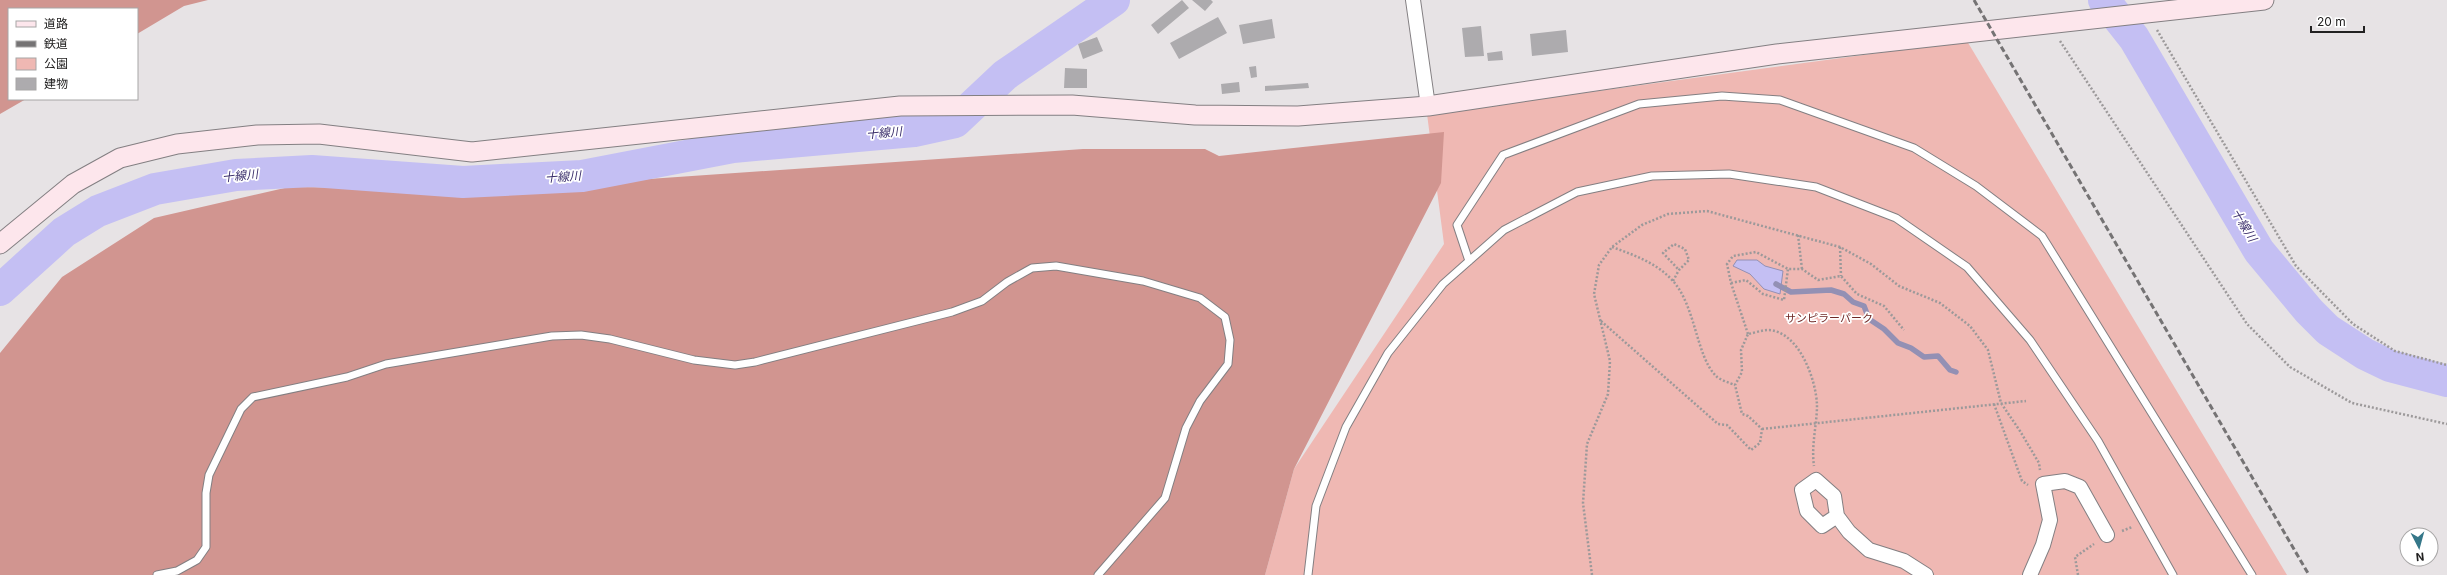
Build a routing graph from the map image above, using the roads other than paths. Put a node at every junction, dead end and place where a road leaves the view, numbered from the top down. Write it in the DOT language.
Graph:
graph roads {
  1 [pos="1413,0"];
  2 [pos="2264,0"];
  3 [pos="1428,106"];
  4 [pos="0,244"];
  5 [pos="1469,261"];
  6 [pos="1837,516"];
  7 [pos="2107,535"];
  8 [pos="157,575"];
  9 [pos="1098,575"];
  10 [pos="1308,575"];
  11 [pos="1926,575"];
  12 [pos="2030,575"];
  13 [pos="2173,575"];
  14 [pos="2252,575"];
  1 -- 3 [label="street"];
  2 -- 3 [label="street"];
  3 -- 4 [label="street"];
  5 -- 10 [label="lane"];
  5 -- 13 [label="lane"];
  5 -- 14 [label="lane"];
  6 -- 6 [label="street"];
  6 -- 11 [label="street"];
  7 -- 12 [label="street"];
  8 -- 9 [label="lane"];
}
